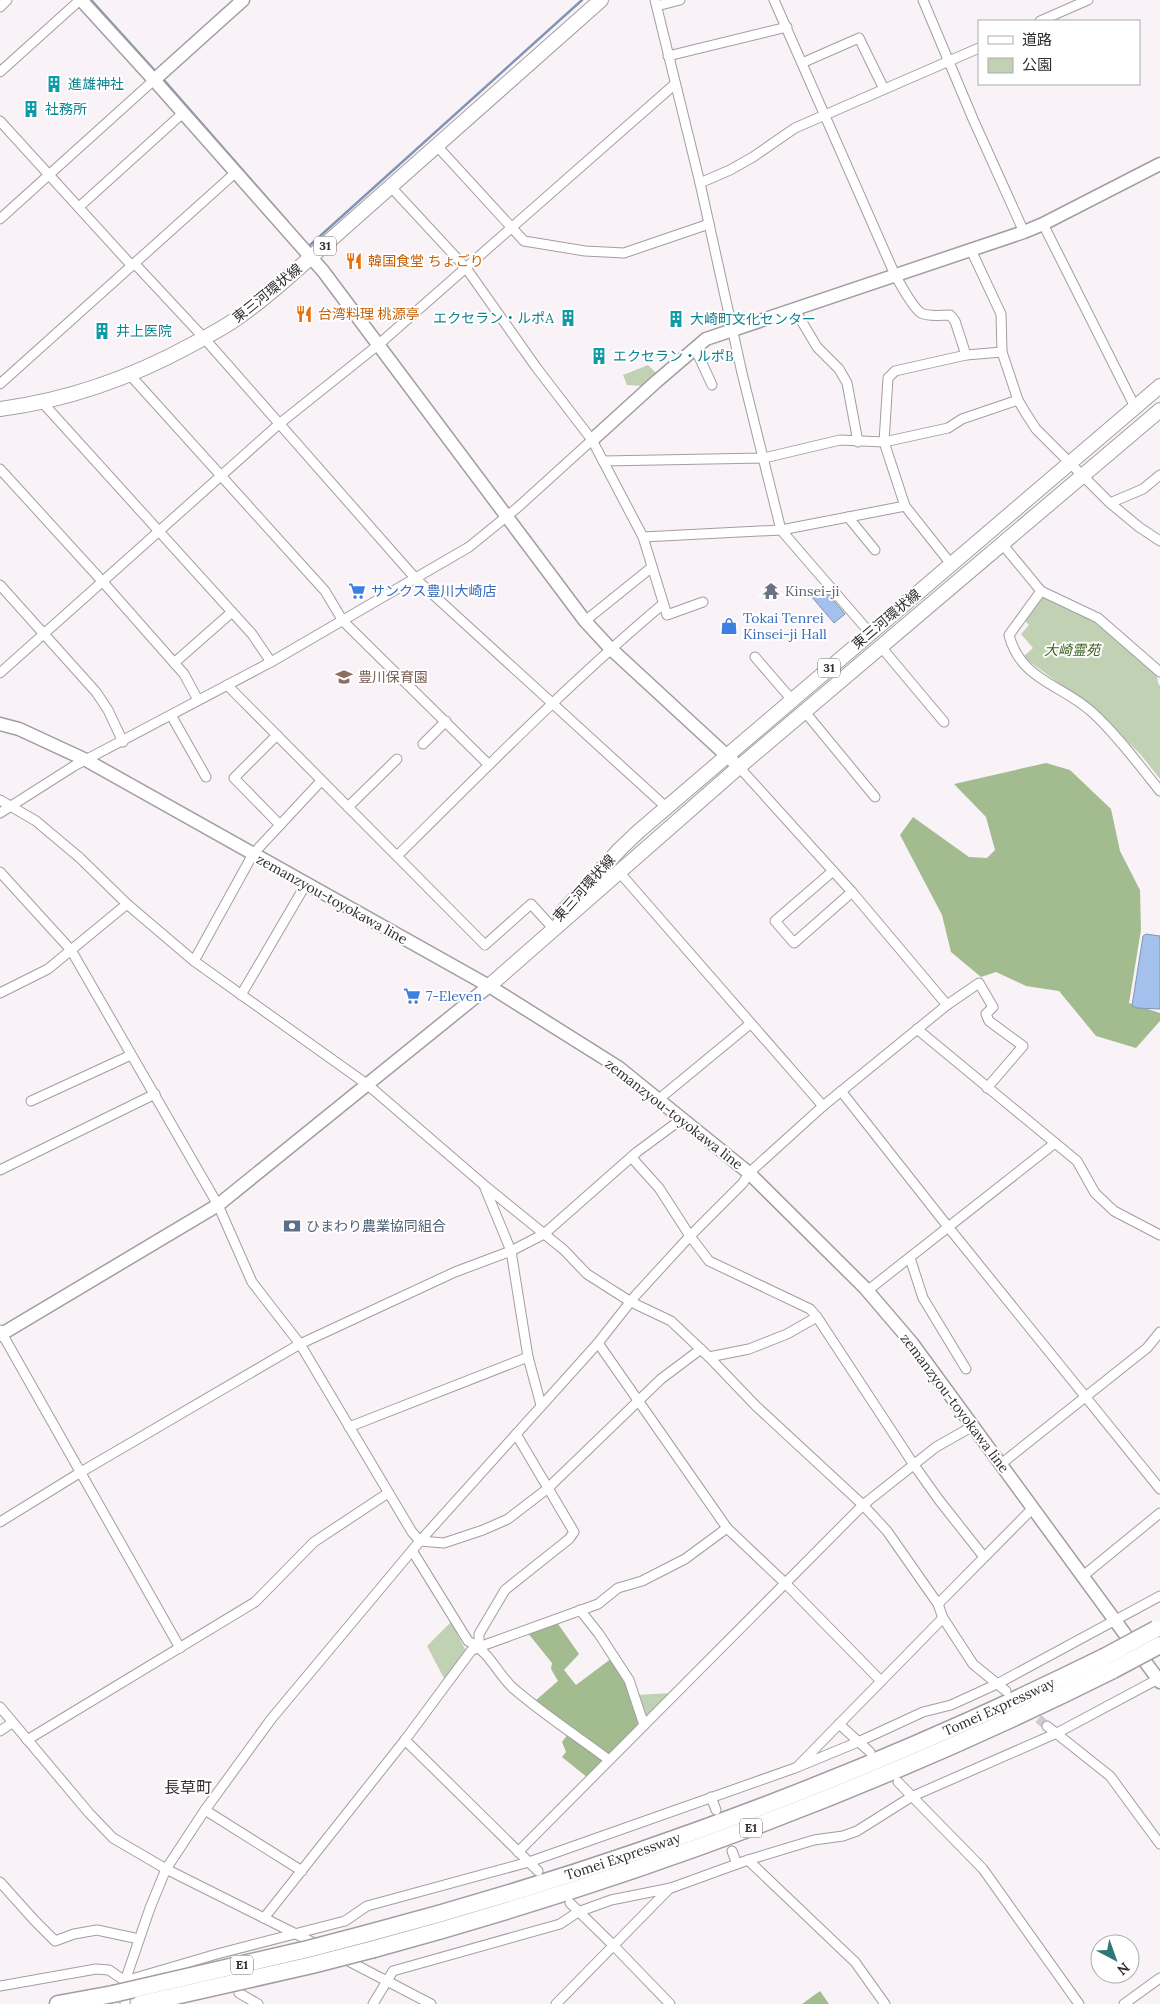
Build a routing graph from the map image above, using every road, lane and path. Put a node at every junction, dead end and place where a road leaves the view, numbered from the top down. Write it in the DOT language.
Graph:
graph roads {
  1 [pos="7,0"];
  2 [pos="80,0"];
  3 [pos="243,0"];
  4 [pos="601,0"];
  5 [pos="680,0"];
  6 [pos="774,0"];
  7 [pos="923,0"];
  8 [pos="1088,0"];
  9 [pos="656,3"];
  10 [pos="0,7"];
  11 [pos="1042,20"];
  12 [pos="787,27"];
  13 [pos="978,48"];
  14 [pos="668,56"];
  15 [pos="950,60"];
  16 [pos="802,63"];
  17 [pos="0,72"];
  18 [pos="154,80"];
  19 [pos="674,84"];
  20 [pos="884,89"];
  21 [pos="183,113"];
  22 [pos="824,115"];
  23 [pos="0,121"];
  24 [pos="437,146"];
  25 [pos="1160,164"];
  26 [pos="235,173"];
  27 [pos="50,174"];
  28 [pos="700,183"];
  29 [pos="390,186"];
  30 [pos="79,207"];
  31 [pos="0,219"];
  32 [pos="709,224"];
  33 [pos="1043,224"];
  34 [pos="511,226"];
  35 [pos="1024,232"];
  36 [pos="971,250"];
  37 [pos="310,257"];
  38 [pos="134,265"];
  39 [pos="466,268"];
  40 [pos="895,275"];
  41 [pos="795,310"];
  42 [pos="734,330"];
  43 [pos="204,338"];
  44 [pos="378,345"];
  45 [pos="695,348"];
  46 [pos="1002,352"];
  47 [pos="966,355"];
  48 [pos="130,375"];
  49 [pos="0,384"];
  50 [pos="712,386"];
  51 [pos="1160,386"];
  52 [pos="1018,400"];
  53 [pos="42,402"];
  54 [pos="1135,407"];
  55 [pos="0,409"];
  56 [pos="1160,410"];
  57 [pos="279,424"];
  58 [pos="592,440"];
  59 [pos="858,442"];
  60 [pos="884,442"];
  61 [pos="764,458"];
  62 [pos="603,461"];
  63 [pos="1070,463"];
  64 [pos="0,468"];
  65 [pos="222,474"];
  66 [pos="1160,474"];
  67 [pos="1083,476"];
  68 [pos="1110,503"];
  69 [pos="905,506"];
  70 [pos="506,517"];
  71 [pos="848,517"];
  72 [pos="781,530"];
  73 [pos="158,532"];
  74 [pos="643,537"];
  75 [pos="1160,541"];
  76 [pos="1002,544"];
  77 [pos="875,550"];
  78 [pos="951,564"];
  79 [pos="652,567"];
  80 [pos="416,579"];
  81 [pos="102,580"];
  82 [pos="2,590"];
  83 [pos="1040,591"];
  84 [pos="703,602"];
  85 [pos="663,604"];
  86 [pos="232,612"];
  87 [pos="343,621"];
  88 [pos="585,621"];
  89 [pos="43,633"];
  90 [pos="870,633"];
  91 [pos="610,648"];
  92 [pos="882,648"];
  93 [pos="755,657"];
  94 [pos="271,662"];
  95 [pos="174,663"];
  96 [pos="1160,672"];
  97 [pos="0,673"];
  98 [pos="227,685"];
  99 [pos="198,700"];
  100 [pos="792,700"];
  101 [pos="550,703"];
  102 [pos="805,712"];
  103 [pos="171,715"];
  104 [pos="446,721"];
  105 [pos="944,722"];
  106 [pos="0,724"];
  107 [pos="277,735"];
  108 [pos="123,742"];
  109 [pos="424,744"];
  110 [pos="727,755"];
  111 [pos="397,759"];
  112 [pos="86,760"];
  113 [pos="489,765"];
  114 [pos="739,767"];
  115 [pos="206,777"];
  116 [pos="321,781"];
  117 [pos="1160,791"];
  118 [pos="875,797"];
  119 [pos="0,800"];
  120 [pos="11,806"];
  121 [pos="348,807"];
  122 [pos="666,807"];
  123 [pos="0,813"];
  124 [pos="280,826"];
  125 [pos="253,854"];
  126 [pos="397,856"];
  127 [pos="833,871"];
  128 [pos="620,873"];
  129 [pos="1,876"];
  130 [pos="306,884"];
  131 [pos="852,892"];
  132 [pos="127,904"];
  133 [pos="551,926"];
  134 [pos="71,950"];
  135 [pos="194,961"];
  136 [pos="513,965"];
  137 [pos="489,986"];
  138 [pos="0,993"];
  139 [pos="241,995"];
  140 [pos="947,1005"];
  141 [pos="750,1024"];
  142 [pos="916,1030"];
  143 [pos="130,1055"];
  144 [pos="368,1085"];
  145 [pos="987,1088"];
  146 [pos="841,1091"];
  147 [pos="155,1094"];
  148 [pos="660,1099"];
  149 [pos="31,1101"];
  150 [pos="822,1106"];
  151 [pos="683,1118"];
  152 [pos="1055,1143"];
  153 [pos="632,1158"];
  154 [pos="0,1170"];
  155 [pos="749,1173"];
  156 [pos="484,1186"];
  157 [pos="218,1205"];
  158 [pos="949,1228"];
  159 [pos="544,1234"];
  160 [pos="1160,1235"];
  161 [pos="690,1236"];
  162 [pos="511,1251"];
  163 [pos="910,1258"];
  164 [pos="867,1291"];
  165 [pos="632,1302"];
  166 [pos="817,1317"];
  167 [pos="1160,1332"];
  168 [pos="1,1333"];
  169 [pos="598,1343"];
  170 [pos="300,1344"];
  171 [pos="701,1349"];
  172 [pos="528,1357"];
  173 [pos="709,1357"];
  174 [pos="966,1369"];
  175 [pos="1087,1398"];
  176 [pos="638,1401"];
  177 [pos="541,1405"];
  178 [pos="973,1426"];
  179 [pos="349,1427"];
  180 [pos="516,1434"];
  181 [pos="1001,1464"];
  182 [pos="914,1465"];
  183 [pos="81,1472"];
  184 [pos="547,1489"];
  185 [pos="1160,1489"];
  186 [pos="388,1493"];
  187 [pos="863,1505"];
  188 [pos="1033,1508"];
  189 [pos="1160,1513"];
  190 [pos="0,1522"];
  191 [pos="727,1528"];
  192 [pos="420,1541"];
  193 [pos="412,1552"];
  194 [pos="984,1557"];
  195 [pos="1083,1576"];
  196 [pos="785,1583"];
  197 [pos="1160,1596"];
  198 [pos="938,1604"];
  199 [pos="580,1610"];
  200 [pos="943,1618"];
  201 [pos="1115,1620"];
  202 [pos="1159,1634"];
  203 [pos="479,1646"];
  204 [pos="180,1648"];
  205 [pos="1159,1680"];
  206 [pos="881,1681"];
  207 [pos="997,1684"];
  208 [pos="1006,1691"];
  209 [pos="0,1707"];
  210 [pos="12,1723"];
  211 [pos="839,1724"];
  212 [pos="644,1725"];
  213 [pos="1047,1726"];
  214 [pos="0,1731"];
  215 [pos="1057,1733"];
  216 [pos="27,1740"];
  217 [pos="405,1740"];
  218 [pos="858,1742"];
  219 [pos="870,1752"];
  220 [pos="609,1760"];
  221 [pos="795,1768"];
  222 [pos="898,1782"];
  223 [pos="911,1796"];
  224 [pos="711,1797"];
  225 [pos="205,1810"];
  226 [pos="716,1810"];
  227 [pos="1160,1844"];
  228 [pos="732,1851"];
  229 [pos="518,1852"];
  230 [pos="748,1860"];
  231 [pos="528,1862"];
  232 [pos="736,1864"];
  233 [pos="166,1869"];
  234 [pos="302,1871"];
  235 [pos="538,1871"];
  236 [pos="0,1882"];
  237 [pos="671,1888"];
  238 [pos="570,1903"];
  239 [pos="578,1912"];
  240 [pos="264,1918"];
  241 [pos="298,1934"];
  242 [pos="139,1939"];
  243 [pos="372,1941"];
  244 [pos="614,1946"];
  245 [pos="1160,1978"];
  246 [pos="125,1981"];
  247 [pos="387,1982"];
  248 [pos="0,1986"];
  249 [pos="239,1993"];
  250 [pos="119,1999"];
  251 [pos="58,2004"];
  252 [pos="140,2004"];
  253 [pos="258,2004"];
  254 [pos="373,2004"];
  255 [pos="430,2004"];
  256 [pos="556,2004"];
  257 [pos="670,2004"];
  258 [pos="885,2004"];
  259 [pos="1079,2004"];
  260 [pos="1124,2004"];
  1 -- 10 [label="street"];
  2 -- 17 [label="street"];
  2 -- 18 [label="street"];
  3 -- 18 [label="street"];
  4 -- 24 [label="main road, 東三河環状線 / 31"];
  5 -- 9 [label="street"];
  6 -- 12 [label="street"];
  7 -- 15 [label="street"];
  8 -- 11 [label="street"];
  9 -- 14 [label="street"];
  12 -- 14 [label="street"];
  12 -- 16 [label="street"];
  13 -- 15 [label="street"];
  14 -- 19 [label="street"];
  15 -- 20 [label="street"];
  15 -- 35 [label="street"];
  16 -- 20 [label="street"];
  16 -- 22 [label="street"];
  18 -- 21 [label="street"];
  18 -- 27 [label="street"];
  19 -- 28 [label="street"];
  19 -- 34 [label="street"];
  20 -- 22 [label="street"];
  21 -- 26 [label="street"];
  21 -- 30 [label="street"];
  22 -- 28 [label="street"];
  22 -- 40 [label="street"];
  23 -- 27 [label="street"];
  24 -- 29 [label="main road, 東三河環状線 / 31"];
  24 -- 34 [label="street"];
  25 -- 33 [label="street"];
  26 -- 37 [label="street"];
  26 -- 38 [label="street"];
  27 -- 30 [label="street"];
  27 -- 31 [label="street"];
  28 -- 32 [label="street"];
  29 -- 37 [label="main road, 東三河環状線 / 31"];
  29 -- 39 [label="street"];
  30 -- 38 [label="street"];
  32 -- 34 [label="street"];
  32 -- 42 [label="street"];
  33 -- 35 [label="street"];
  33 -- 54 [label="street"];
  34 -- 39 [label="street"];
  35 -- 36 [label="street"];
  36 -- 40 [label="street"];
  36 -- 46 [label="street"];
  37 -- 43 [label="main road, 東三河環状線 / 31"];
  37 -- 44 [label="street"];
  38 -- 43 [label="street"];
  38 -- 49 [label="street"];
  39 -- 44 [label="street"];
  39 -- 58 [label="street"];
  40 -- 41 [label="street"];
  40 -- 47 [label="street"];
  41 -- 42 [label="street"];
  41 -- 59 [label="street"];
  42 -- 45 [label="street"];
  42 -- 61 [label="street"];
  43 -- 48 [label="main road, 東三河環状線 / 31"];
  43 -- 57 [label="street"];
  44 -- 57 [label="street"];
  44 -- 70 [label="street"];
  45 -- 50 [label="street"];
  45 -- 58 [label="street"];
  46 -- 47 [label="street"];
  46 -- 52 [label="street"];
  47 -- 60 [label="street"];
  48 -- 53 [label="main road, 東三河環状線 / 31"];
  48 -- 65 [label="street"];
  51 -- 54 [label="main road, 東三河環状線 / 31"];
  52 -- 60 [label="street"];
  52 -- 63 [label="street"];
  53 -- 55 [label="main road, 東三河環状線 / 31"];
  53 -- 73 [label="street"];
  54 -- 63 [label="main road, 東三河環状線 / 31"];
  56 -- 67 [label="main road, 東三河環状線 / 31"];
  57 -- 65 [label="street"];
  57 -- 80 [label="street"];
  58 -- 62 [label="street"];
  58 -- 70 [label="street"];
  59 -- 60 [label="street"];
  59 -- 61 [label="street"];
  60 -- 69 [label="street"];
  61 -- 62 [label="street"];
  61 -- 72 [label="street"];
  62 -- 74 [label="street"];
  63 -- 67 [label="street"];
  63 -- 78 [label="main road, 東三河環状線 / 31"];
  64 -- 81 [label="street"];
  65 -- 73 [label="street"];
  65 -- 87 [label="street"];
  66 -- 68 [label="street"];
  67 -- 68 [label="street"];
  67 -- 76 [label="main road, 東三河環状線 / 31"];
  68 -- 75 [label="street"];
  69 -- 71 [label="street"];
  69 -- 78 [label="street"];
  70 -- 80 [label="street"];
  70 -- 88 [label="street"];
  71 -- 72 [label="street"];
  71 -- 77 [label="street"];
  72 -- 74 [label="street"];
  72 -- 90 [label="street"];
  73 -- 81 [label="street"];
  73 -- 86 [label="street"];
  74 -- 79 [label="street"];
  76 -- 83 [label="street"];
  76 -- 92 [label="main road, 東三河環状線 / 31"];
  78 -- 90 [label="main road, 東三河環状線 / 31"];
  79 -- 85 [label="street"];
  79 -- 88 [label="street"];
  80 -- 87 [label="street"];
  80 -- 101 [label="street"];
  81 -- 89 [label="street"];
  81 -- 95 [label="street"];
  82 -- 89 [label="street"];
  83 -- 96 [label="street"];
  83 -- 117 [label="street"];
  84 -- 85 [label="street"];
  85 -- 91 [label="street"];
  86 -- 94 [label="street"];
  86 -- 95 [label="street"];
  87 -- 94 [label="street"];
  87 -- 104 [label="street"];
  88 -- 91 [label="street"];
  89 -- 97 [label="street"];
  89 -- 108 [label="street"];
  90 -- 100 [label="main road, 東三河環状線 / 31"];
  91 -- 101 [label="street"];
  91 -- 110 [label="street"];
  92 -- 102 [label="main road, 東三河環状線 / 31"];
  92 -- 105 [label="street"];
  93 -- 100 [label="street"];
  94 -- 98 [label="street"];
  95 -- 99 [label="street"];
  98 -- 99 [label="street"];
  98 -- 107 [label="street"];
  99 -- 103 [label="street"];
  100 -- 110 [label="main road, 東三河環状線 / 31"];
  101 -- 113 [label="street"];
  101 -- 122 [label="street"];
  102 -- 114 [label="main road, 東三河環状線 / 31"];
  102 -- 118 [label="street"];
  103 -- 108 [label="street"];
  103 -- 115 [label="street"];
  104 -- 109 [label="street"];
  104 -- 113 [label="street"];
  106 -- 112 [label="street, zemanzyou-toyokawa line"];
  107 -- 116 [label="street"];
  107 -- 124 [label="street"];
  108 -- 112 [label="street"];
  110 -- 114 [label="street"];
  110 -- 122 [label="main road, 東三河環状線 / 31"];
  111 -- 121 [label="street"];
  112 -- 120 [label="street"];
  112 -- 125 [label="street, zemanzyou-toyokawa line"];
  113 -- 126 [label="street"];
  114 -- 127 [label="street"];
  114 -- 128 [label="main road, 東三河環状線 / 31"];
  116 -- 121 [label="street"];
  116 -- 124 [label="street"];
  119 -- 120 [label="street"];
  120 -- 123 [label="street"];
  120 -- 132 [label="street"];
  121 -- 126 [label="street"];
  122 -- 133 [label="main road, 東三河環状線 / 31"];
  124 -- 125 [label="street"];
  125 -- 130 [label="street, zemanzyou-toyokawa line"];
  125 -- 135 [label="street"];
  126 -- 133 [label="street"];
  127 -- 131 [label="street"];
  127 -- 131 [label="street"];
  128 -- 136 [label="main road, 東三河環状線 / 31"];
  128 -- 141 [label="street"];
  129 -- 134 [label="street"];
  130 -- 137 [label="street, zemanzyou-toyokawa line"];
  130 -- 139 [label="street"];
  131 -- 140 [label="street"];
  132 -- 134 [label="street"];
  132 -- 135 [label="street"];
  133 -- 136 [label="main road, 東三河環状線 / 31"];
  134 -- 138 [label="street"];
  134 -- 143 [label="street"];
  135 -- 139 [label="street"];
  136 -- 137 [label="main road, 東三河環状線 / 31"];
  137 -- 144 [label="street"];
  137 -- 148 [label="street, zemanzyou-toyokawa line"];
  139 -- 144 [label="street"];
  140 -- 142 [label="street"];
  140 -- 145 [label="street"];
  141 -- 148 [label="street"];
  141 -- 150 [label="street"];
  142 -- 145 [label="street"];
  142 -- 146 [label="street"];
  143 -- 147 [label="street"];
  143 -- 149 [label="street"];
  144 -- 156 [label="street"];
  144 -- 157 [label="street"];
  145 -- 152 [label="street"];
  146 -- 150 [label="street"];
  146 -- 158 [label="street"];
  147 -- 154 [label="street"];
  147 -- 157 [label="street"];
  148 -- 151 [label="street, zemanzyou-toyokawa line"];
  150 -- 155 [label="street"];
  151 -- 153 [label="street"];
  151 -- 155 [label="street, zemanzyou-toyokawa line"];
  152 -- 158 [label="street"];
  152 -- 160 [label="street"];
  153 -- 159 [label="street"];
  153 -- 161 [label="street"];
  155 -- 161 [label="street"];
  155 -- 164 [label="street, zemanzyou-toyokawa line"];
  156 -- 159 [label="street"];
  156 -- 162 [label="street"];
  157 -- 168 [label="street"];
  157 -- 170 [label="street"];
  158 -- 163 [label="street"];
  158 -- 175 [label="street"];
  159 -- 162 [label="street"];
  159 -- 165 [label="street"];
  161 -- 165 [label="street"];
  161 -- 166 [label="street"];
  162 -- 170 [label="street"];
  162 -- 172 [label="street"];
  163 -- 164 [label="street"];
  163 -- 174 [label="street"];
  164 -- 178 [label="street, zemanzyou-toyokawa line"];
  165 -- 169 [label="street"];
  165 -- 171 [label="street"];
  166 -- 173 [label="street"];
  166 -- 182 [label="street"];
  167 -- 175 [label="street"];
  168 -- 183 [label="street"];
  169 -- 176 [label="street"];
  169 -- 177 [label="street"];
  170 -- 179 [label="street"];
  170 -- 183 [label="street"];
  171 -- 173 [label="street"];
  171 -- 176 [label="street"];
  172 -- 177 [label="street"];
  172 -- 179 [label="street"];
  173 -- 187 [label="street"];
  175 -- 181 [label="street"];
  175 -- 185 [label="street"];
  176 -- 184 [label="street"];
  176 -- 191 [label="street"];
  177 -- 180 [label="street"];
  178 -- 181 [label="street, zemanzyou-toyokawa line"];
  178 -- 182 [label="street"];
  179 -- 186 [label="street"];
  180 -- 184 [label="street"];
  180 -- 192 [label="street"];
  181 -- 188 [label="street, zemanzyou-toyokawa line"];
  182 -- 187 [label="street"];
  182 -- 194 [label="street"];
  183 -- 190 [label="street"];
  183 -- 204 [label="street"];
  184 -- 192 [label="street"];
  184 -- 203 [label="street"];
  186 -- 192 [label="street"];
  186 -- 204 [label="street"];
  187 -- 196 [label="street"];
  187 -- 198 [label="street"];
  188 -- 194 [label="street"];
  188 -- 195 [label="street, zemanzyou-toyokawa line"];
  189 -- 195 [label="street"];
  191 -- 196 [label="street"];
  191 -- 199 [label="street"];
  192 -- 193 [label="street"];
  193 -- 203 [label="street"];
  193 -- 225 [label="street"];
  194 -- 198 [label="street"];
  195 -- 201 [label="street, zemanzyou-toyokawa line"];
  196 -- 206 [label="street"];
  196 -- 212 [label="street"];
  197 -- 201 [label="street"];
  198 -- 200 [label="street"];
  199 -- 203 [label="street"];
  199 -- 212 [label="street"];
  200 -- 206 [label="street"];
  200 -- 207 [label="street"];
  201 -- 205 [label="street, zemanzyou-toyokawa line"];
  201 -- 207 [label="street"];
  202 -- 243 [label="highway, Tomei Expressway / E1, bridge"];
  203 -- 217 [label="street"];
  203 -- 220 [label="street"];
  204 -- 216 [label="street"];
  205 -- 215 [label="street"];
  206 -- 211 [label="street"];
  207 -- 208 [label="street"];
  207 -- 218 [label="street"];
  209 -- 210 [label="street"];
  210 -- 214 [label="street"];
  210 -- 216 [label="street"];
  211 -- 218 [label="street"];
  211 -- 221 [label="street"];
  212 -- 220 [label="street"];
  213 -- 215 [label="street"];
  215 -- 223 [label="street"];
  215 -- 227 [label="street"];
  216 -- 233 [label="street"];
  217 -- 229 [label="street"];
  217 -- 234 [label="street"];
  218 -- 219 [label="street"];
  218 -- 221 [label="street"];
  220 -- 229 [label="street"];
  221 -- 224 [label="street"];
  222 -- 223 [label="street"];
  223 -- 230 [label="street"];
  223 -- 259 [label="street"];
  224 -- 226 [label="street"];
  224 -- 231 [label="street"];
  225 -- 233 [label="street"];
  225 -- 234 [label="street"];
  228 -- 232 [label="street"];
  229 -- 231 [label="street"];
  230 -- 232 [label="street"];
  230 -- 258 [label="street"];
  231 -- 235 [label="street"];
  231 -- 241 [label="street"];
  232 -- 237 [label="street"];
  233 -- 240 [label="street"];
  233 -- 242 [label="street"];
  234 -- 240 [label="street"];
  236 -- 242 [label="street"];
  237 -- 239 [label="street"];
  237 -- 244 [label="street"];
  238 -- 239 [label="street"];
  239 -- 244 [label="street"];
  239 -- 247 [label="street"];
  240 -- 241 [label="street"];
  241 -- 246 [label="street"];
  241 -- 247 [label="street"];
  242 -- 246 [label="street"];
  243 -- 250 [label="highway, Tomei Expressway / E1, bridge"];
  243 -- 252 [label="highway, Tomei Expressway / E1, bridge"];
  244 -- 256 [label="street"];
  244 -- 257 [label="street"];
  245 -- 260 [label="street"];
  246 -- 248 [label="street"];
  246 -- 250 [label="street"];
  247 -- 254 [label="street"];
  247 -- 255 [label="street"];
  249 -- 253 [label="street"];
  250 -- 251 [label="highway, Tomei Expressway / E1"];
}
